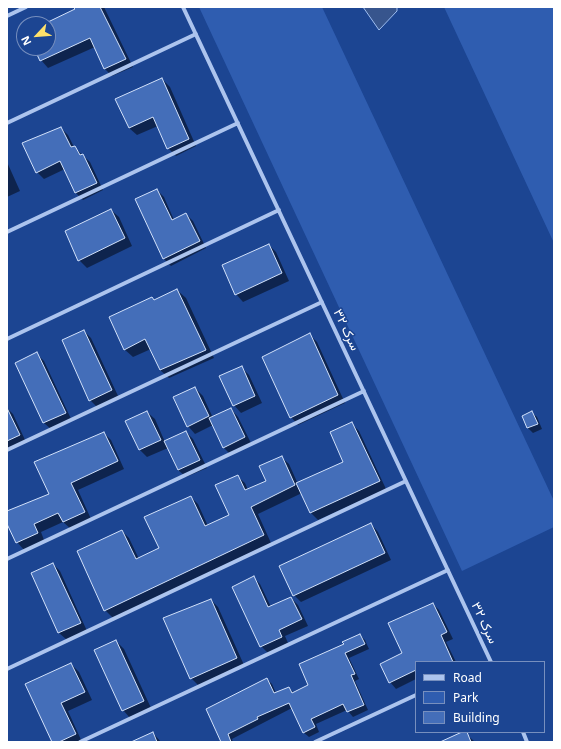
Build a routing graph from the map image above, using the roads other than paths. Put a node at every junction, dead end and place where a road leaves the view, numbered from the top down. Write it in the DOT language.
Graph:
graph roads {
  1 [pos="26,7"];
  2 [pos="183,7"];
  3 [pos="7,16"];
  4 [pos="196,34"];
  5 [pos="7,123"];
  6 [pos="238,123"];
  7 [pos="279,210"];
  8 [pos="7,232"];
  9 [pos="322,302"];
  10 [pos="7,339"];
  11 [pos="364,391"];
  12 [pos="7,450"];
  13 [pos="406,481"];
  14 [pos="7,559"];
  15 [pos="448,570"];
  16 [pos="489,661"];
  17 [pos="7,669"];
  18 [pos="415,695"];
  19 [pos="80,742"];
  20 [pos="315,742"];
  1 -- 3 [label="street"];
  2 -- 4 [label="street, سرک ۳۲"];
  4 -- 5 [label="street"];
  4 -- 6 [label="street, سرک ۳۲"];
  6 -- 7 [label="street, سرک ۳۲"];
  6 -- 8 [label="street"];
  7 -- 9 [label="street, سرک ۳۲"];
  7 -- 10 [label="street"];
  9 -- 11 [label="street, سرک ۳۲"];
  9 -- 12 [label="street"];
  11 -- 13 [label="street, سرک ۳۲"];
  11 -- 14 [label="street"];
  13 -- 15 [label="street, سرک ۳۲"];
  13 -- 17 [label="street"];
  15 -- 16 [label="street, سرک ۳۲"];
  15 -- 19 [label="street"];
  18 -- 20 [label="street"];
}
